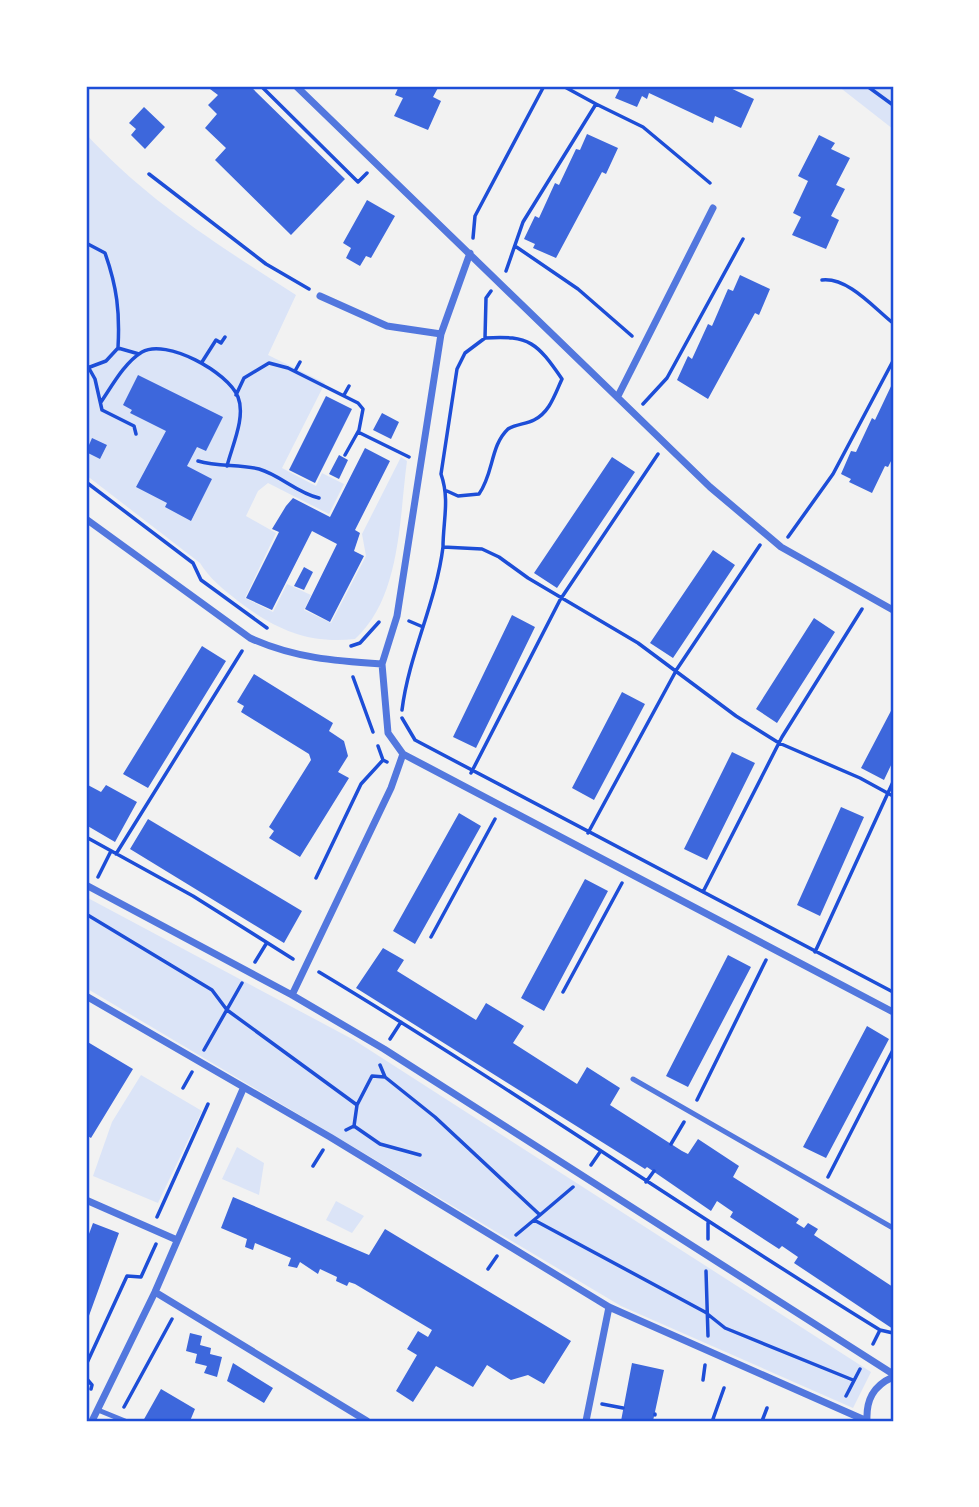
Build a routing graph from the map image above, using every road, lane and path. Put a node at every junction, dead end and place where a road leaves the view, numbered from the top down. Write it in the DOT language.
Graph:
graph roads {
  1 [pos="261,86"];
  2 [pos="296,86"];
  3 [pos="544,86"];
  4 [pos="563,86"];
  5 [pos="867,86"];
  6 [pos="596,104"];
  7 [pos="893,105"];
  8 [pos="377,163"];
  9 [pos="149,174"];
  10 [pos="710,183"];
  11 [pos="713,208"];
  12 [pos="472,239"];
  13 [pos="743,239"];
  14 [pos="86,243"];
  15 [pos="515,246"];
  16 [pos="481,247"];
  17 [pos="470,253"];
  18 [pos="498,262"];
  19 [pos="506,270"];
  20 [pos="516,279"];
  21 [pos="822,280"];
  22 [pos="499,281"];
  23 [pos="320,296"];
  24 [pos="893,323"];
  25 [pos="440,334"];
  26 [pos="225,337"];
  27 [pos="485,338"];
  28 [pos="643,345"];
  29 [pos="118,348"];
  30 [pos="139,354"];
  31 [pos="893,361"];
  32 [pos="202,362"];
  33 [pos="300,362"];
  34 [pos="88,365"];
  35 [pos="295,371"];
  36 [pos="624,383"];
  37 [pos="349,386"];
  38 [pos="236,395"];
  39 [pos="344,396"];
  40 [pos="618,396"];
  41 [pos="101,402"];
  42 [pos="644,405"];
  43 [pos="635,412"];
  44 [pos="358,432"];
  45 [pos="136,434"];
  46 [pos="665,443"];
  47 [pos="345,455"];
  48 [pos="198,461"];
  49 [pos="421,464"];
  50 [pos="227,466"];
  51 [pos="441,474"];
  52 [pos="86,482"];
  53 [pos="447,491"];
  54 [pos="318,498"];
  55 [pos="86,519"];
  56 [pos="783,529"];
  57 [pos="790,534"];
  58 [pos="767,535"];
  59 [pos="801,542"];
  60 [pos="443,547"];
  61 [pos="781,547"];
  62 [pos="561,598"];
  63 [pos="869,598"];
  64 [pos="893,610"];
  65 [pos="275,634"];
  66 [pos="250,638"];
  67 [pos="347,662"];
  68 [pos="382,664"];
  69 [pos="675,672"];
  70 [pos="779,743"];
  71 [pos="403,754"];
  72 [pos="383,760"];
  73 [pos="400,768"];
  74 [pos="472,771"];
  75 [pos="893,782"];
  76 [pos="888,792"];
  77 [pos="893,796"];
  78 [pos="502,808"];
  79 [pos="588,832"];
  80 [pos="86,837"];
  81 [pos="114,853"];
  82 [pos="100,872"];
  83 [pos="627,873"];
  84 [pos="316,878"];
  85 [pos="86,885"];
  86 [pos="703,892"];
  87 [pos="695,908"];
  88 [pos="86,915"];
  89 [pos="430,937"];
  90 [pos="266,944"];
  91 [pos="772,949"];
  92 [pos="816,952"];
  93 [pos="307,966"];
  94 [pos="804,966"];
  95 [pos="249,972"];
  96 [pos="563,992"];
  97 [pos="893,992"];
  98 [pos="292,995"];
  99 [pos="86,996"];
  100 [pos="227,1010"];
  101 [pos="893,1012"];
  102 [pos="401,1022"];
  103 [pos="384,1049"];
  104 [pos="893,1050"];
  105 [pos="198,1061"];
  106 [pos="886,1065"];
  107 [pos="893,1067"];
  108 [pos="385,1077"];
  109 [pos="634,1079"];
  110 [pos="183,1088"];
  111 [pos="243,1088"];
  112 [pos="358,1105"];
  113 [pos="691,1112"];
  114 [pos="354,1126"];
  115 [pos="330,1137"];
  116 [pos="670,1144"];
  117 [pos="421,1155"];
  118 [pos="313,1166"];
  119 [pos="654,1171"];
  120 [pos="646,1182"];
  121 [pos="822,1188"];
  122 [pos="86,1200"];
  123 [pos="534,1220"];
  124 [pos="893,1228"];
  125 [pos="177,1240"];
  126 [pos="505,1246"];
  127 [pos="488,1269"];
  128 [pos="155,1292"];
  129 [pos="609,1307"];
  130 [pos="880,1330"];
  131 [pos="893,1333"];
  132 [pos="866,1359"];
  133 [pos="893,1375"];
  134 [pos="86,1378"];
  135 [pos="853,1380"];
  136 [pos="724,1388"];
  137 [pos="89,1393"];
  138 [pos="590,1402"];
  139 [pos="623,1408"];
  140 [pos="767,1408"];
  141 [pos="98,1410"];
  142 [pos="839,1410"];
  143 [pos="92,1421"];
  144 [pos="125,1421"];
  145 [pos="367,1421"];
  146 [pos="586,1421"];
  147 [pos="715,1421"];
  148 [pos="762,1421"];
  149 [pos="867,1421"];
  1 -- 8 [label="path"];
  2 -- 8 [label="street"];
  3 -- 12 [label="path"];
  4 -- 6 [label="path"];
  5 -- 7 [label="path"];
  6 -- 10 [label="path"];
  6 -- 15 [label="path"];
  8 -- 17 [label="street"];
  9 -- 23 [label="path"];
  11 -- 28 [label="street"];
  12 -- 16 [label="path"];
  12 -- 17 [label="path"];
  13 -- 42 [label="path"];
  14 -- 29 [label="path"];
  15 -- 19 [label="path"];
  15 -- 28 [label="path"];
  17 -- 22 [label="street"];
  17 -- 25 [label="street"];
  18 -- 19 [label="path"];
  19 -- 20 [label="path"];
  19 -- 22 [label="path"];
  21 -- 24 [label="path"];
  22 -- 27 [label="path"];
  22 -- 40 [label="street"];
  23 -- 25 [label="street"];
  25 -- 49 [label="street"];
  26 -- 32 [label="path"];
  27 -- 51 [label="path"];
  27 -- 53 [label="path"];
  28 -- 36 [label="street"];
  29 -- 30 [label="path"];
  29 -- 34 [label="path"];
  30 -- 32 [label="path"];
  30 -- 41 [label="path"];
  31 -- 57 [label="path"];
  32 -- 38 [label="path"];
  33 -- 35 [label="path"];
  34 -- 41 [label="path"];
  35 -- 38 [label="path"];
  35 -- 39 [label="path"];
  36 -- 40 [label="street"];
  36 -- 42 [label="path"];
  37 -- 39 [label="path"];
  38 -- 50 [label="path"];
  39 -- 44 [label="path"];
  40 -- 43 [label="street"];
  41 -- 45 [label="path"];
  42 -- 43 [label="path"];
  43 -- 46 [label="street"];
  44 -- 47 [label="path"];
  44 -- 49 [label="path"];
  46 -- 58 [label="street"];
  46 -- 62 [label="path"];
  48 -- 50 [label="path"];
  49 -- 51 [label="path"];
  49 -- 68 [label="street"];
  50 -- 54 [label="path"];
  51 -- 53 [label="path"];
  52 -- 65 [label="path"];
  53 -- 60 [label="path"];
  55 -- 66 [label="street"];
  56 -- 57 [label="path"];
  57 -- 59 [label="path"];
  57 -- 61 [label="path"];
  58 -- 61 [label="street"];
  58 -- 69 [label="path"];
  60 -- 62 [label="path"];
  60 -- 74 [label="path"];
  61 -- 63 [label="street"];
  62 -- 69 [label="path"];
  62 -- 74 [label="path"];
  63 -- 64 [label="street"];
  63 -- 70 [label="path"];
  66 -- 67 [label="street"];
  66 -- 81 [label="path"];
  67 -- 68 [label="street"];
  67 -- 72 [label="path"];
  68 -- 71 [label="street"];
  69 -- 70 [label="path"];
  69 -- 79 [label="path"];
  70 -- 76 [label="path"];
  70 -- 86 [label="path"];
  71 -- 73 [label="street"];
  71 -- 78 [label="street"];
  72 -- 73 [label="path"];
  72 -- 84 [label="path"];
  73 -- 93 [label="street"];
  74 -- 79 [label="path"];
  75 -- 76 [label="path"];
  76 -- 77 [label="path"];
  76 -- 92 [label="path"];
  78 -- 83 [label="street"];
  78 -- 89 [label="path"];
  79 -- 86 [label="path"];
  80 -- 81 [label="path"];
  81 -- 82 [label="path"];
  81 -- 90 [label="path"];
  83 -- 87 [label="street"];
  83 -- 96 [label="path"];
  85 -- 95 [label="street"];
  86 -- 87 [label="path"];
  86 -- 92 [label="path"];
  87 -- 91 [label="street"];
  88 -- 100 [label="path"];
  90 -- 93 [label="path"];
  90 -- 95 [label="path"];
  91 -- 94 [label="street"];
  91 -- 113 [label="path"];
  92 -- 94 [label="path"];
  92 -- 97 [label="path"];
  93 -- 98 [label="street"];
  93 -- 102 [label="path"];
  94 -- 101 [label="street"];
  95 -- 98 [label="street"];
  95 -- 100 [label="path"];
  98 -- 103 [label="street"];
  99 -- 105 [label="street"];
  100 -- 105 [label="path"];
  100 -- 112 [label="path"];
  102 -- 103 [label="path"];
  102 -- 120 [label="path"];
  103 -- 108 [label="path"];
  103 -- 132 [label="street"];
  104 -- 106 [label="path"];
  105 -- 110 [label="path"];
  105 -- 111 [label="street"];
  106 -- 107 [label="path"];
  106 -- 121 [label="path"];
  108 -- 112 [label="path"];
  108 -- 123 [label="path"];
  109 -- 113 [label="lane"];
  111 -- 115 [label="street"];
  111 -- 125 [label="street"];
  112 -- 114 [label="path"];
  113 -- 116 [label="path"];
  113 -- 121 [label="lane"];
  114 -- 115 [label="path"];
  114 -- 117 [label="path"];
  115 -- 118 [label="path"];
  115 -- 126 [label="street"];
  119 -- 120 [label="path"];
  120 -- 130 [label="path"];
  121 -- 124 [label="lane"];
  122 -- 125 [label="street"];
  123 -- 126 [label="path"];
  123 -- 135 [label="path"];
  125 -- 128 [label="street"];
  126 -- 127 [label="path"];
  126 -- 129 [label="street"];
  128 -- 141 [label="street"];
  128 -- 145 [label="street"];
  129 -- 138 [label="street"];
  129 -- 142 [label="street"];
  130 -- 131 [label="path"];
  130 -- 132 [label="path"];
  132 -- 133 [label="street"];
  132 -- 135 [label="path"];
  133 -- 149 [label="street"];
  134 -- 137 [label="path"];
  135 -- 142 [label="path"];
  136 -- 147 [label="path"];
  138 -- 139 [label="path"];
  138 -- 146 [label="street"];
  140 -- 148 [label="path"];
  141 -- 143 [label="street"];
  141 -- 144 [label="lane"];
  142 -- 149 [label="street"];
}
